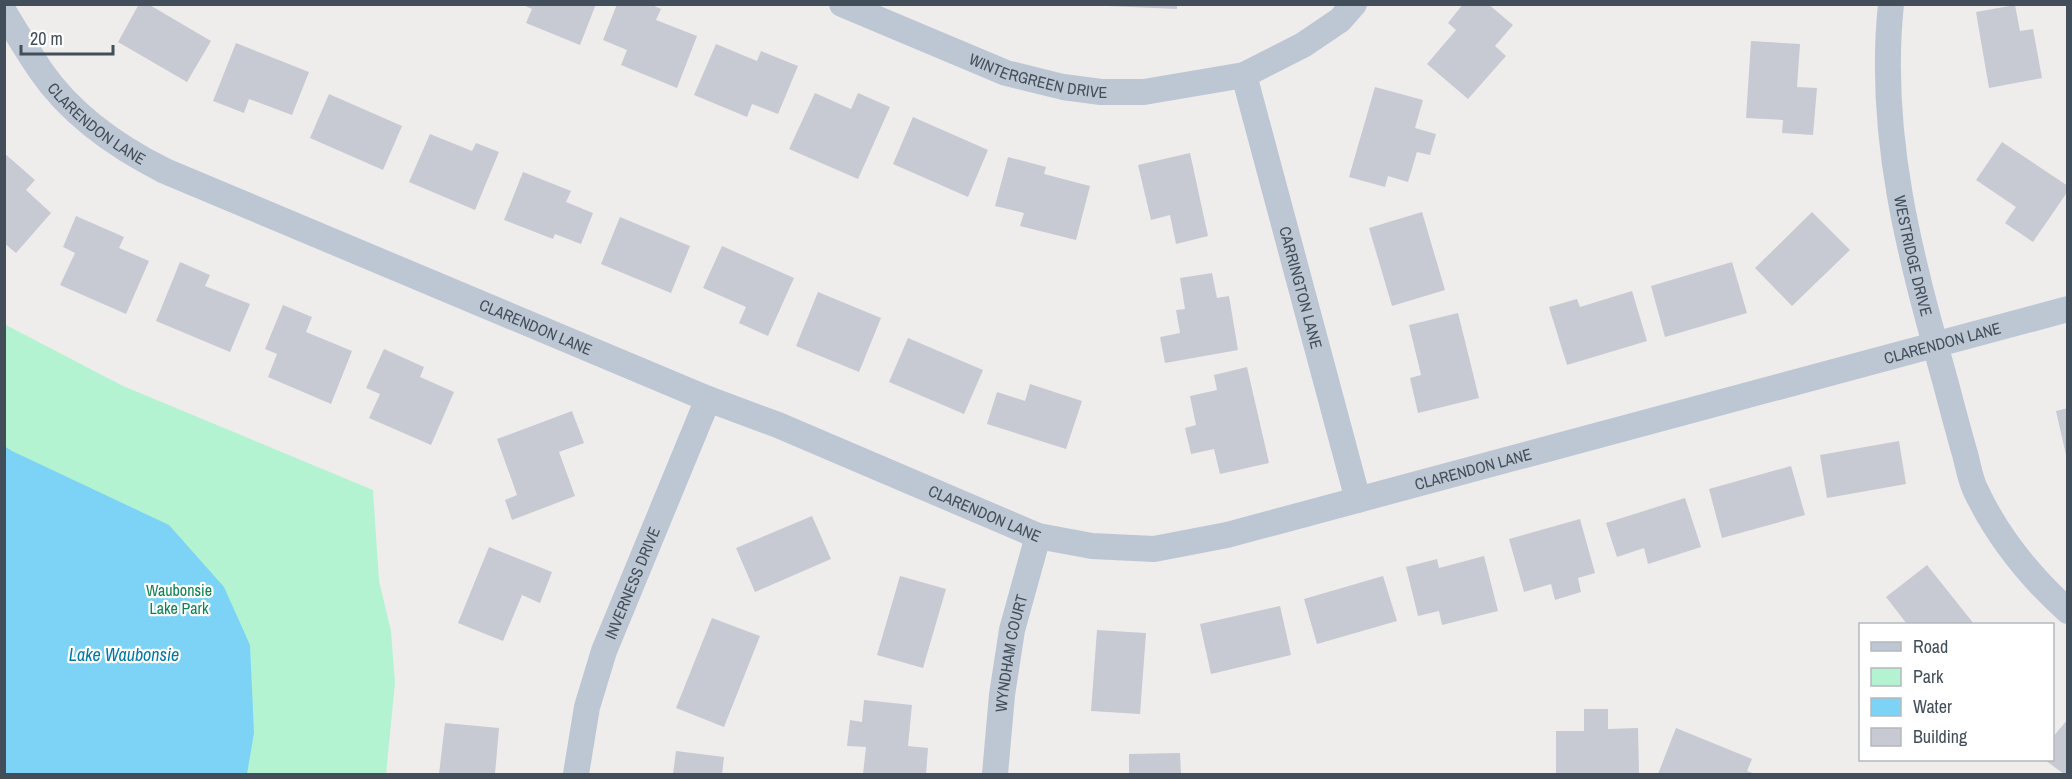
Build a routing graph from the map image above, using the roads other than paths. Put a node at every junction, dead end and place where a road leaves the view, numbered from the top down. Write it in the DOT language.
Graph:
graph roads {
  1 [pos="1354,4"];
  2 [pos="1891,4"];
  3 [pos="844,5"];
  4 [pos="4,12"];
  5 [pos="1244,75"];
  6 [pos="2067,309"];
  7 [pos="1934,344"];
  8 [pos="708,399"];
  9 [pos="1358,500"];
  10 [pos="1038,536"];
  11 [pos="2067,611"];
  12 [pos="576,774"];
  13 [pos="995,774"];
  1 -- 5 [label="street, WINTERGREEN DRIVE"];
  2 -- 7 [label="street, WESTRIDGE DRIVE"];
  3 -- 5 [label="street, WINTERGREEN DRIVE"];
  4 -- 8 [label="street, CLARENDON LANE"];
  5 -- 9 [label="street, CARRINGTON LANE"];
  6 -- 7 [label="street, CLARENDON LANE"];
  7 -- 9 [label="street, CLARENDON LANE"];
  7 -- 11 [label="street, WESTRIDGE DRIVE"];
  8 -- 10 [label="street, CLARENDON LANE"];
  8 -- 12 [label="street, INVERNESS DRIVE"];
  9 -- 10 [label="street, CLARENDON LANE"];
  10 -- 13 [label="street, WYNDHAM COURT"];
}
